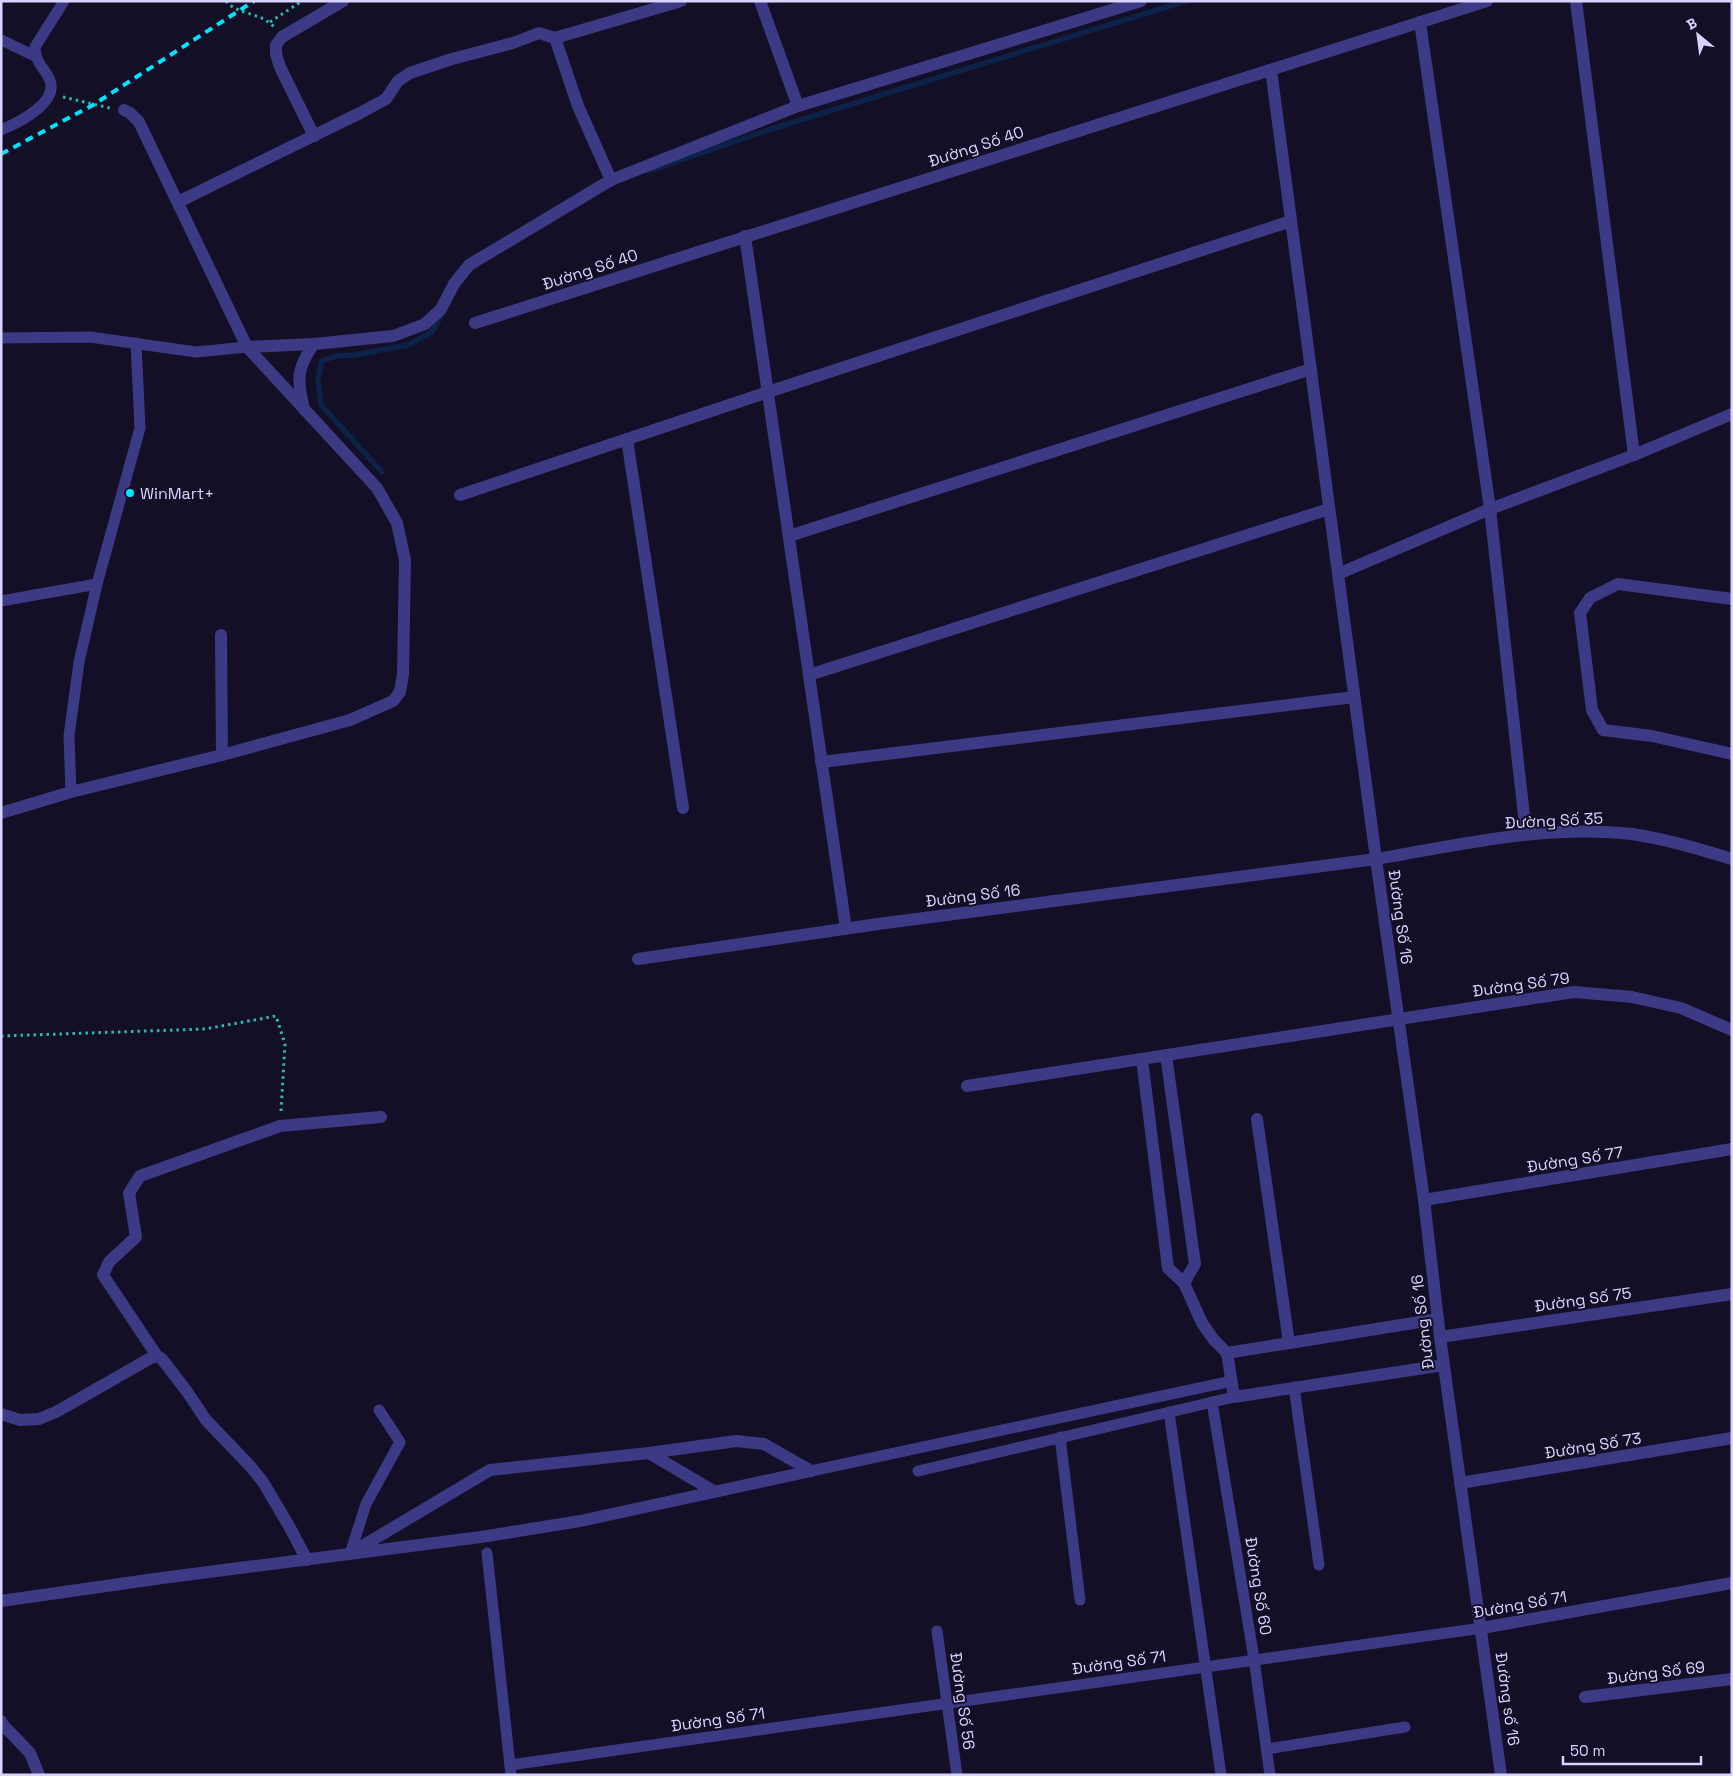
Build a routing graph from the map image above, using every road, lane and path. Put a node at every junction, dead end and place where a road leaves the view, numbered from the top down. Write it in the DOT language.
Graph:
graph roads {
  1 [pos="64,1"];
  2 [pos="226,1"];
  3 [pos="302,1"];
  4 [pos="343,1"];
  5 [pos="681,1"];
  6 [pos="760,1"];
  7 [pos="1140,1"];
  8 [pos="1487,1"];
  9 [pos="1576,1"];
  10 [pos="270,22"];
  11 [pos="1420,22"];
  12 [pos="282,37"];
  13 [pos="555,38"];
  14 [pos="1,40"];
  15 [pos="35,56"];
  16 [pos="1271,70"];
  17 [pos="47,99"];
  18 [pos="798,106"];
  19 [pos="124,110"];
  20 [pos="1,130"];
  21 [pos="314,136"];
  22 [pos="611,180"];
  23 [pos="178,202"];
  24 [pos="1291,221"];
  25 [pos="745,236"];
  26 [pos="475,323"];
  27 [pos="1,338"];
  28 [pos="136,343"];
  29 [pos="314,344"];
  30 [pos="247,347"];
  31 [pos="1311,369"];
  32 [pos="768,392"];
  33 [pos="305,411"];
  34 [pos="1732,414"];
  35 [pos="627,439"];
  36 [pos="1634,454"];
  37 [pos="460,495"];
  38 [pos="1330,509"];
  39 [pos="1490,509"];
  40 [pos="789,536"];
  41 [pos="1338,574"];
  42 [pos="97,584"];
  43 [pos="1732,599"];
  44 [pos="1,601"];
  45 [pos="221,634"];
  46 [pos="809,675"];
  47 [pos="1354,697"];
  48 [pos="1732,754"];
  49 [pos="222,755"];
  50 [pos="821,762"];
  51 [pos="71,792"];
  52 [pos="683,808"];
  53 [pos="1,812"];
  54 [pos="1526,834"];
  55 [pos="1376,859"];
  56 [pos="1732,859"];
  57 [pos="846,929"];
  58 [pos="638,959"];
  59 [pos="1399,1019"];
  60 [pos="1732,1030"];
  61 [pos="1,1036"];
  62 [pos="1166,1055"];
  63 [pos="1142,1059"];
  64 [pos="967,1086"];
  65 [pos="381,1117"];
  66 [pos="1257,1119"];
  67 [pos="280,1126"];
  68 [pos="1732,1149"];
  69 [pos="1424,1200"];
  70 [pos="1184,1283"];
  71 [pos="1732,1294"];
  72 [pos="1438,1319"];
  73 [pos="1440,1337"];
  74 [pos="1289,1343"];
  75 [pos="1227,1353"];
  76 [pos="157,1356"];
  77 [pos="1444,1365"];
  78 [pos="1232,1381"];
  79 [pos="1294,1387"];
  80 [pos="1234,1396"];
  81 [pos="1212,1402"];
  82 [pos="379,1410"];
  83 [pos="1169,1412"];
  84 [pos="2,1416"];
  85 [pos="1060,1437"];
  86 [pos="1732,1438"];
  87 [pos="649,1453"];
  88 [pos="811,1471"];
  89 [pos="918,1471"];
  90 [pos="1460,1483"];
  91 [pos="715,1492"];
  92 [pos="487,1552"];
  93 [pos="350,1554"];
  94 [pos="307,1560"];
  95 [pos="1319,1565"];
  96 [pos="1732,1583"];
  97 [pos="1080,1600"];
  98 [pos="1,1601"];
  99 [pos="1482,1628"];
  100 [pos="937,1632"];
  101 [pos="1254,1659"];
  102 [pos="1206,1666"];
  103 [pos="1732,1679"];
  104 [pos="1585,1697"];
  105 [pos="947,1702"];
  106 [pos="1,1721"];
  107 [pos="1405,1727"];
  108 [pos="1266,1749"];
  109 [pos="511,1770"];
  110 [pos="39,1775"];
  111 [pos="957,1775"];
  112 [pos="1221,1775"];
  113 [pos="1270,1775"];
  114 [pos="1501,1775"];
  1 -- 15 [label="lane"];
  2 -- 10 [label="path"];
  3 -- 10 [label="path"];
  4 -- 12 [label="street"];
  5 -- 13 [label="street"];
  6 -- 18 [label="street"];
  7 -- 18 [label="street"];
  8 -- 11 [label="street, Đường Số 40"];
  9 -- 36 [label="street"];
  10 -- 12 [label="path"];
  11 -- 16 [label="street, Đường Số 40"];
  11 -- 39 [label="street"];
  12 -- 21 [label="street"];
  13 -- 21 [label="street"];
  13 -- 22 [label="street"];
  14 -- 15 [label="lane"];
  15 -- 17 [label="lane"];
  16 -- 24 [label="street"];
  16 -- 25 [label="street, Đường Số 40"];
  17 -- 19 [label="path"];
  17 -- 20 [label="lane"];
  18 -- 22 [label="street"];
  19 -- 23 [label="street"];
  21 -- 23 [label="street"];
  22 -- 29 [label="street"];
  23 -- 30 [label="street"];
  24 -- 31 [label="street"];
  24 -- 32 [label="street"];
  25 -- 26 [label="street, Đường Số 40"];
  25 -- 32 [label="street"];
  27 -- 28 [label="lane"];
  28 -- 30 [label="lane"];
  28 -- 42 [label="lane"];
  29 -- 30 [label="street"];
  29 -- 33 [label="street"];
  30 -- 33 [label="street"];
  31 -- 38 [label="street"];
  31 -- 40 [label="street"];
  32 -- 35 [label="street"];
  32 -- 40 [label="street"];
  33 -- 49 [label="street"];
  34 -- 36 [label="street"];
  35 -- 37 [label="street"];
  35 -- 52 [label="street"];
  36 -- 39 [label="street"];
  38 -- 41 [label="street"];
  38 -- 46 [label="street"];
  39 -- 41 [label="street"];
  39 -- 54 [label="street"];
  40 -- 46 [label="street"];
  41 -- 47 [label="street"];
  42 -- 44 [label="lane"];
  42 -- 51 [label="lane"];
  43 -- 48 [label="street"];
  45 -- 49 [label="street"];
  46 -- 50 [label="street"];
  47 -- 50 [label="street"];
  47 -- 55 [label="street"];
  49 -- 51 [label="street"];
  50 -- 57 [label="street"];
  51 -- 53 [label="street"];
  54 -- 55 [label="street, Đường Số 35"];
  54 -- 56 [label="street, Đường Số 35"];
  55 -- 57 [label="street, Đường Số 16"];
  55 -- 59 [label="street, Đường Số 16"];
  57 -- 58 [label="street, Đường Số 16"];
  59 -- 60 [label="street, Đường Số 79"];
  59 -- 62 [label="street, Đường Số 79"];
  59 -- 69 [label="street, Đường Số 16"];
  61 -- 67 [label="path"];
  62 -- 63 [label="street, Đường Số 79"];
  62 -- 70 [label="street"];
  63 -- 64 [label="street, Đường Số 79"];
  63 -- 70 [label="street"];
  65 -- 67 [label="street"];
  66 -- 74 [label="street"];
  67 -- 76 [label="street"];
  68 -- 69 [label="street, Đường Số 77"];
  69 -- 72 [label="street, Đường Số 16"];
  70 -- 75 [label="street"];
  71 -- 73 [label="street, Đường Số 75"];
  72 -- 73 [label="street, Đường Số 16"];
  72 -- 74 [label="street"];
  73 -- 77 [label="street, Đường Số 16"];
  74 -- 75 [label="street"];
  75 -- 78 [label="street"];
  76 -- 84 [label="street"];
  76 -- 94 [label="street"];
  77 -- 79 [label="street"];
  77 -- 90 [label="street, Đường Số 16"];
  78 -- 80 [label="street"];
  78 -- 88 [label="lane"];
  79 -- 80 [label="street"];
  79 -- 95 [label="lane"];
  80 -- 81 [label="lane"];
  81 -- 83 [label="lane"];
  81 -- 101 [label="lane, Đường Số 60"];
  82 -- 93 [label="lane"];
  83 -- 85 [label="lane"];
  83 -- 102 [label="lane"];
  85 -- 89 [label="lane"];
  85 -- 97 [label="lane"];
  86 -- 90 [label="street, Đường Số 73"];
  87 -- 88 [label="street"];
  87 -- 91 [label="street"];
  87 -- 93 [label="street"];
  88 -- 91 [label="street"];
  90 -- 99 [label="street, Đường Số 16"];
  91 -- 93 [label="street"];
  92 -- 109 [label="lane"];
  93 -- 94 [label="street"];
  94 -- 98 [label="street"];
  96 -- 99 [label="street, Đường Số 71"];
  99 -- 101 [label="lane, Đường Số 71"];
  99 -- 114 [label="street, Đường số 16"];
  100 -- 105 [label="lane, Đường Số 56"];
  101 -- 102 [label="lane, Đường Số 71"];
  101 -- 108 [label="lane, Đường Số 60"];
  102 -- 105 [label="lane, Đường Số 71"];
  102 -- 112 [label="lane"];
  103 -- 104 [label="street, Đường Số 69"];
  105 -- 109 [label="lane, Đường Số 71"];
  105 -- 111 [label="lane, Đường Số 56"];
  106 -- 110 [label="street"];
  107 -- 108 [label="lane"];
  108 -- 113 [label="lane, Đường Số 60"];
}
